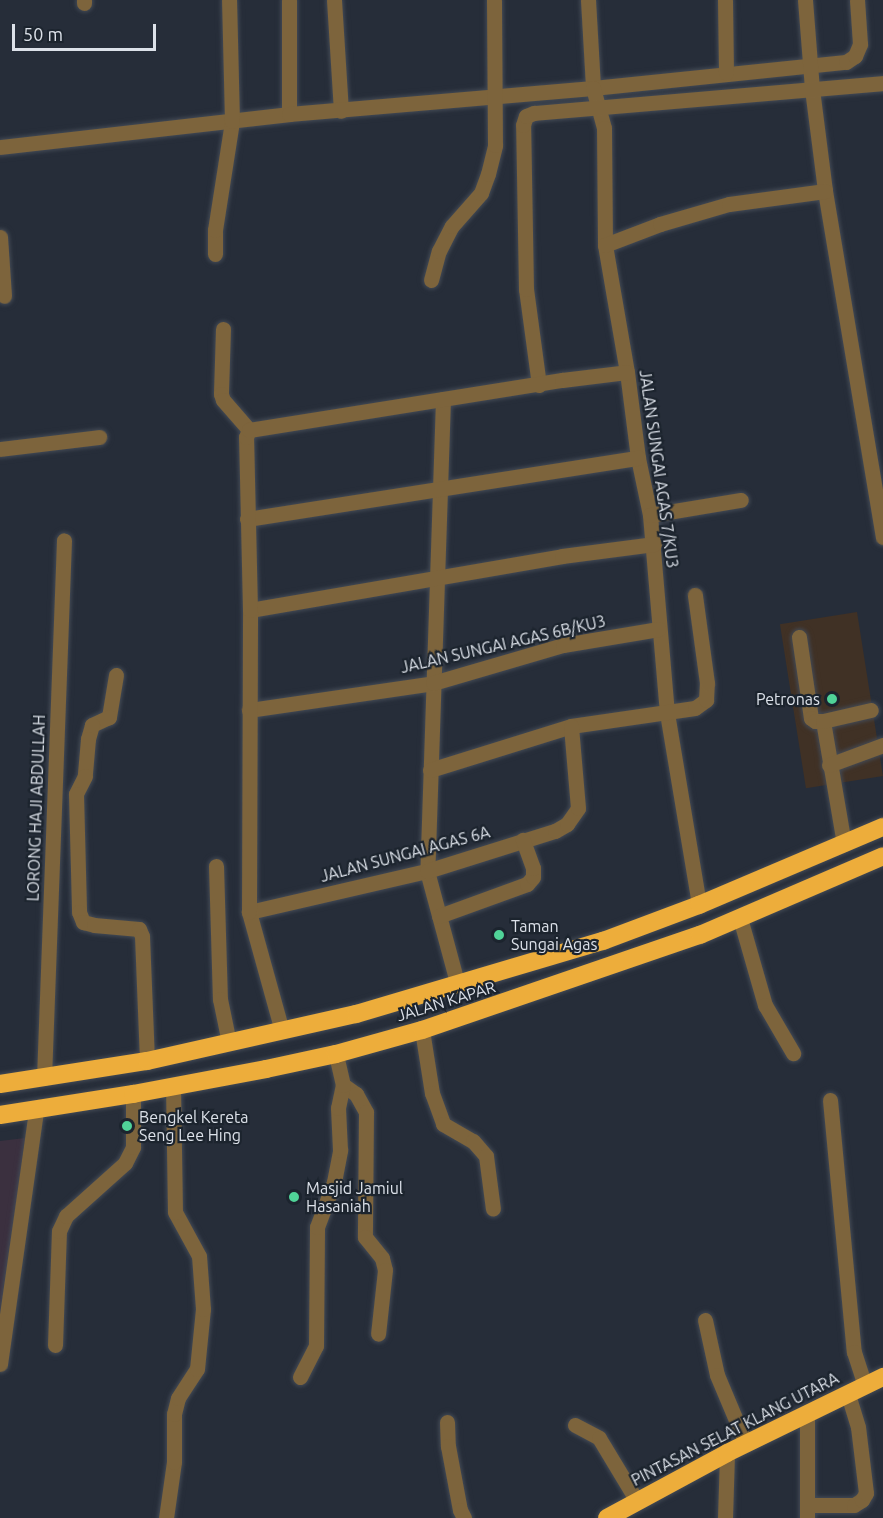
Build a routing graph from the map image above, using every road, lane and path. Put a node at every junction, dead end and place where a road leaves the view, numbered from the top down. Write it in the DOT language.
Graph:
graph roads {
  1 [pos="230,0"];
  2 [pos="289,0"];
  3 [pos="334,0"];
  4 [pos="494,0"];
  5 [pos="588,0"];
  6 [pos="725,0"];
  7 [pos="805,0"];
  8 [pos="857,0"];
  9 [pos="809,65"];
  10 [pos="726,73"];
  11 [pos="883,83"];
  12 [pos="593,88"];
  13 [pos="812,89"];
  14 [pos="495,96"];
  15 [pos="600,109"];
  16 [pos="341,111"];
  17 [pos="288,114"];
  18 [pos="232,121"];
  19 [pos="0,147"];
  20 [pos="825,191"];
  21 [pos="0,237"];
  22 [pos="605,245"];
  23 [pos="215,254"];
  24 [pos="431,280"];
  25 [pos="4,296"];
  26 [pos="223,329"];
  27 [pos="627,372"];
  28 [pos="539,385"];
  29 [pos="442,399"];
  30 [pos="249,430"];
  31 [pos="99,437"];
  32 [pos="0,449"];
  33 [pos="638,458"];
  34 [pos="440,488"];
  35 [pos="741,500"];
  36 [pos="651,515"];
  37 [pos="247,519"];
  38 [pos="883,537"];
  39 [pos="64,540"];
  40 [pos="654,544"];
  41 [pos="437,577"];
  42 [pos="695,596"];
  43 [pos="250,609"];
  44 [pos="659,629"];
  45 [pos="799,637"];
  46 [pos="116,675"];
  47 [pos="433,683"];
  48 [pos="249,710"];
  49 [pos="871,710"];
  50 [pos="667,713"];
  51 [pos="824,721"];
  52 [pos="571,726"];
  53 [pos="883,745"];
  54 [pos="830,765"];
  55 [pos="430,770"];
  56 [pos="883,827"];
  57 [pos="524,840"];
  58 [pos="844,844"];
  59 [pos="882,860"];
  60 [pos="216,866"];
  61 [pos="427,871"];
  62 [pos="699,905"];
  63 [pos="249,912"];
  64 [pos="440,916"];
  65 [pos="740,918"];
  66 [pos="457,982"];
  67 [pos="422,1030"];
  68 [pos="282,1031"];
  69 [pos="229,1044"];
  70 [pos="793,1053"];
  71 [pos="336,1054"];
  72 [pos="147,1061"];
  73 [pos="44,1078"];
  74 [pos="0,1084"];
  75 [pos="343,1085"];
  76 [pos="173,1086"];
  77 [pos="133,1094"];
  78 [pos="830,1100"];
  79 [pos="36,1110"];
  80 [pos="0,1115"];
  81 [pos="493,1209"];
  82 [pos="705,1320"];
  83 [pos="378,1334"];
  84 [pos="55,1345"];
  85 [pos="0,1364"];
  86 [pos="300,1377"];
  87 [pos="883,1377"];
  88 [pos="865,1385"];
  89 [pos="848,1394"];
  90 [pos="807,1414"];
  91 [pos="447,1422"];
  92 [pos="576,1425"];
  93 [pos="746,1444"];
  94 [pos="727,1453"];
  95 [pos="637,1501"];
  96 [pos="807,1511"];
  97 [pos="166,1518"];
  98 [pos="464,1518"];
  99 [pos="607,1518"];
  100 [pos="725,1518"];
  1 -- 18 [label="street"];
  2 -- 17 [label="street"];
  3 -- 16 [label="street"];
  4 -- 14 [label="street"];
  5 -- 12 [label="street, JALAN SUNGAI AGAS 7/KU3"];
  6 -- 10 [label="street"];
  7 -- 9 [label="street"];
  8 -- 9 [label="street"];
  9 -- 10 [label="street"];
  9 -- 13 [label="street"];
  10 -- 12 [label="street"];
  11 -- 13 [label="street"];
  12 -- 14 [label="street"];
  12 -- 15 [label="street, JALAN SUNGAI AGAS 7/KU3"];
  13 -- 15 [label="street"];
  13 -- 20 [label="street"];
  14 -- 16 [label="street"];
  14 -- 24 [label="street"];
  15 -- 22 [label="street, JALAN SUNGAI AGAS 7/KU3"];
  15 -- 28 [label="street"];
  16 -- 17 [label="street"];
  17 -- 18 [label="street"];
  18 -- 19 [label="street"];
  18 -- 23 [label="street"];
  20 -- 22 [label="street"];
  20 -- 38 [label="street"];
  21 -- 25 [label="street"];
  22 -- 27 [label="street, JALAN SUNGAI AGAS 7/KU3"];
  26 -- 30 [label="street"];
  27 -- 28 [label="street"];
  27 -- 33 [label="street, JALAN SUNGAI AGAS 7/KU3"];
  28 -- 29 [label="street"];
  29 -- 30 [label="street"];
  29 -- 34 [label="street"];
  30 -- 37 [label="street"];
  31 -- 32 [label="street"];
  33 -- 34 [label="street"];
  33 -- 36 [label="street, JALAN SUNGAI AGAS 7/KU3"];
  34 -- 37 [label="street"];
  34 -- 41 [label="street"];
  35 -- 36 [label="street"];
  36 -- 40 [label="street, JALAN SUNGAI AGAS 7/KU3"];
  37 -- 43 [label="street"];
  39 -- 73 [label="street, LORONG HAJI ABDULLAH"];
  40 -- 41 [label="street"];
  40 -- 44 [label="street, JALAN SUNGAI AGAS 7/KU3"];
  41 -- 43 [label="street"];
  41 -- 47 [label="street"];
  42 -- 50 [label="street"];
  43 -- 48 [label="street"];
  44 -- 47 [label="street, JALAN SUNGAI AGAS 6B/KU3"];
  44 -- 50 [label="street, JALAN SUNGAI AGAS 7/KU3"];
  45 -- 51 [label="street"];
  46 -- 72 [label="street"];
  47 -- 48 [label="street, JALAN SUNGAI AGAS 6B/KU3"];
  47 -- 55 [label="street"];
  48 -- 63 [label="street"];
  49 -- 51 [label="street"];
  50 -- 52 [label="street"];
  50 -- 62 [label="street, JALAN SUNGAI AGAS 7/KU3"];
  51 -- 54 [label="street"];
  52 -- 55 [label="street"];
  52 -- 57 [label="street, JALAN SUNGAI AGAS 6A"];
  53 -- 54 [label="street"];
  54 -- 58 [label="street"];
  55 -- 61 [label="street"];
  56 -- 58 [label="highway, JALAN KAPAR"];
  57 -- 61 [label="street, JALAN SUNGAI AGAS 6A"];
  57 -- 64 [label="street"];
  58 -- 62 [label="highway, JALAN KAPAR"];
  59 -- 65 [label="highway, JALAN KAPAR"];
  60 -- 69 [label="street"];
  61 -- 63 [label="street, JALAN SUNGAI AGAS 6A"];
  61 -- 64 [label="street"];
  62 -- 66 [label="highway, JALAN KAPAR"];
  63 -- 68 [label="street"];
  64 -- 66 [label="street"];
  65 -- 67 [label="highway, JALAN KAPAR"];
  65 -- 70 [label="street"];
  66 -- 68 [label="highway, JALAN KAPAR"];
  67 -- 71 [label="highway, JALAN KAPAR"];
  67 -- 81 [label="street"];
  68 -- 69 [label="highway, JALAN KAPAR"];
  69 -- 72 [label="highway, JALAN KAPAR"];
  71 -- 75 [label="street"];
  71 -- 76 [label="highway, JALAN KAPAR"];
  72 -- 73 [label="highway, JALAN KAPAR"];
  73 -- 74 [label="highway, JALAN KAPAR"];
  75 -- 83 [label="street"];
  75 -- 86 [label="street"];
  76 -- 77 [label="highway, JALAN KAPAR"];
  76 -- 97 [label="street"];
  77 -- 79 [label="highway, JALAN KAPAR"];
  77 -- 84 [label="street"];
  78 -- 88 [label="street"];
  79 -- 80 [label="highway, JALAN KAPAR"];
  79 -- 85 [label="street"];
  82 -- 93 [label="street"];
  87 -- 88 [label="highway, PINTASAN SELAT KLANG UTARA"];
  88 -- 89 [label="highway, PINTASAN SELAT KLANG UTARA"];
  89 -- 90 [label="highway, PINTASAN SELAT KLANG UTARA"];
  89 -- 96 [label="street"];
  90 -- 93 [label="highway, PINTASAN SELAT KLANG UTARA"];
  90 -- 96 [label="street"];
  91 -- 98 [label="street"];
  92 -- 95 [label="street"];
  93 -- 94 [label="highway, PINTASAN SELAT KLANG UTARA"];
  94 -- 95 [label="highway, PINTASAN SELAT KLANG UTARA"];
  94 -- 100 [label="street"];
  95 -- 99 [label="highway, PINTASAN SELAT KLANG UTARA"];
}
